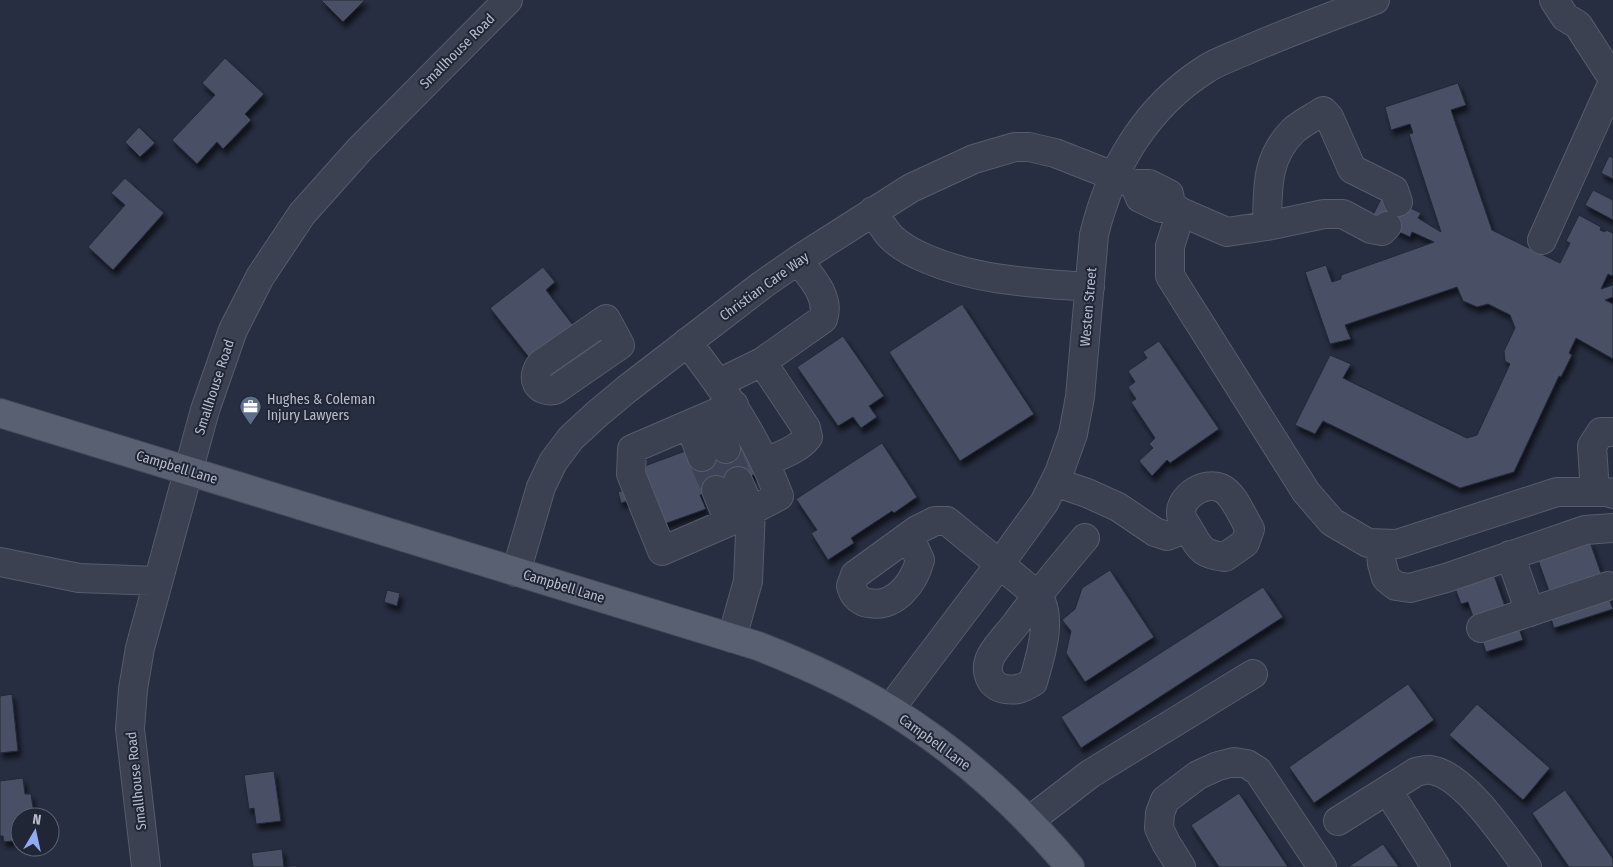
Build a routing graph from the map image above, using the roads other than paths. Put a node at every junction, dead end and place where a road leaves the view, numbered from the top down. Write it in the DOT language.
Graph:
graph roads {
  1 [pos="508,0"];
  2 [pos="1375,0"];
  3 [pos="1554,0"];
  4 [pos="1576,12"];
  5 [pos="1613,80"];
  6 [pos="1124,179"];
  7 [pos="1176,208"];
  8 [pos="872,212"];
  9 [pos="1267,226"];
  10 [pos="1542,240"];
  11 [pos="798,260"];
  12 [pos="1090,287"];
  13 [pos="687,342"];
  14 [pos="762,362"];
  15 [pos="719,383"];
  16 [pos="0,412"];
  17 [pos="712,415"];
  18 [pos="1613,432"];
  19 [pos="714,453"];
  20 [pos="766,462"];
  21 [pos="188,470"];
  22 [pos="1055,482"];
  23 [pos="727,485"];
  24 [pos="1604,493"];
  25 [pos="740,517"];
  26 [pos="1188,528"];
  27 [pos="1613,528"];
  28 [pos="1085,538"];
  29 [pos="905,539"];
  30 [pos="1380,544"];
  31 [pos="1510,555"];
  32 [pos="0,562"];
  33 [pos="1000,565"];
  34 [pos="516,572"];
  35 [pos="158,581"];
  36 [pos="1608,586"];
  37 [pos="1530,612"];
  38 [pos="1480,628"];
  39 [pos="732,638"];
  40 [pos="1254,674"];
  41 [pos="890,710"];
  42 [pos="1388,790"];
  43 [pos="1029,821"];
  44 [pos="1338,821"];
  45 [pos="146,867"];
  46 [pos="1070,867"];
  47 [pos="1181,867"];
  48 [pos="1322,867"];
  49 [pos="1436,867"];
  50 [pos="1527,867"];
  1 -- 21 [label="street, Smallhouse Road"];
  2 -- 6 [label="street, Westen Street"];
  3 -- 4 [label="street"];
  4 -- 5 [label="street"];
  5 -- 10 [label="street"];
  6 -- 7 [label="street"];
  6 -- 8 [label="street, Christian Care Way"];
  6 -- 12 [label="street, Westen Street"];
  7 -- 9 [label="street"];
  7 -- 30 [label="street"];
  8 -- 11 [label="street, Christian Care Way"];
  8 -- 12 [label="street"];
  9 -- 9 [label="street"];
  11 -- 13 [label="street, Christian Care Way"];
  11 -- 14 [label="street"];
  12 -- 22 [label="street, Westen Street"];
  13 -- 15 [label="street"];
  13 -- 34 [label="street, Christian Care Way"];
  14 -- 15 [label="street"];
  14 -- 20 [label="street"];
  15 -- 17 [label="street"];
  16 -- 21 [label="main road, Campbell Lane"];
  17 -- 19 [label="street"];
  17 -- 20 [label="street"];
  17 -- 25 [label="street"];
  18 -- 24 [label="street"];
  20 -- 25 [label="street"];
  21 -- 34 [label="main road, Campbell Lane"];
  21 -- 35 [label="street, Smallhouse Road"];
  22 -- 26 [label="street"];
  22 -- 33 [label="street, Westen Street"];
  23 -- 25 [label="street"];
  24 -- 30 [label="street"];
  25 -- 39 [label="street"];
  27 -- 31 [label="street"];
  28 -- 33 [label="street"];
  29 -- 33 [label="street"];
  30 -- 31 [label="street"];
  31 -- 37 [label="street"];
  32 -- 35 [label="street"];
  33 -- 41 [label="street, Westen Street"];
  34 -- 39 [label="main road, Campbell Lane"];
  35 -- 45 [label="street, Smallhouse Road"];
  36 -- 37 [label="street"];
  37 -- 38 [label="street"];
  39 -- 41 [label="main road, Campbell Lane"];
  40 -- 43 [label="street"];
  41 -- 43 [label="main road, Campbell Lane"];
  42 -- 44 [label="street"];
  42 -- 49 [label="street"];
  42 -- 50 [label="street"];
  43 -- 46 [label="main road, Campbell Lane"];
  47 -- 48 [label="street"];
}
